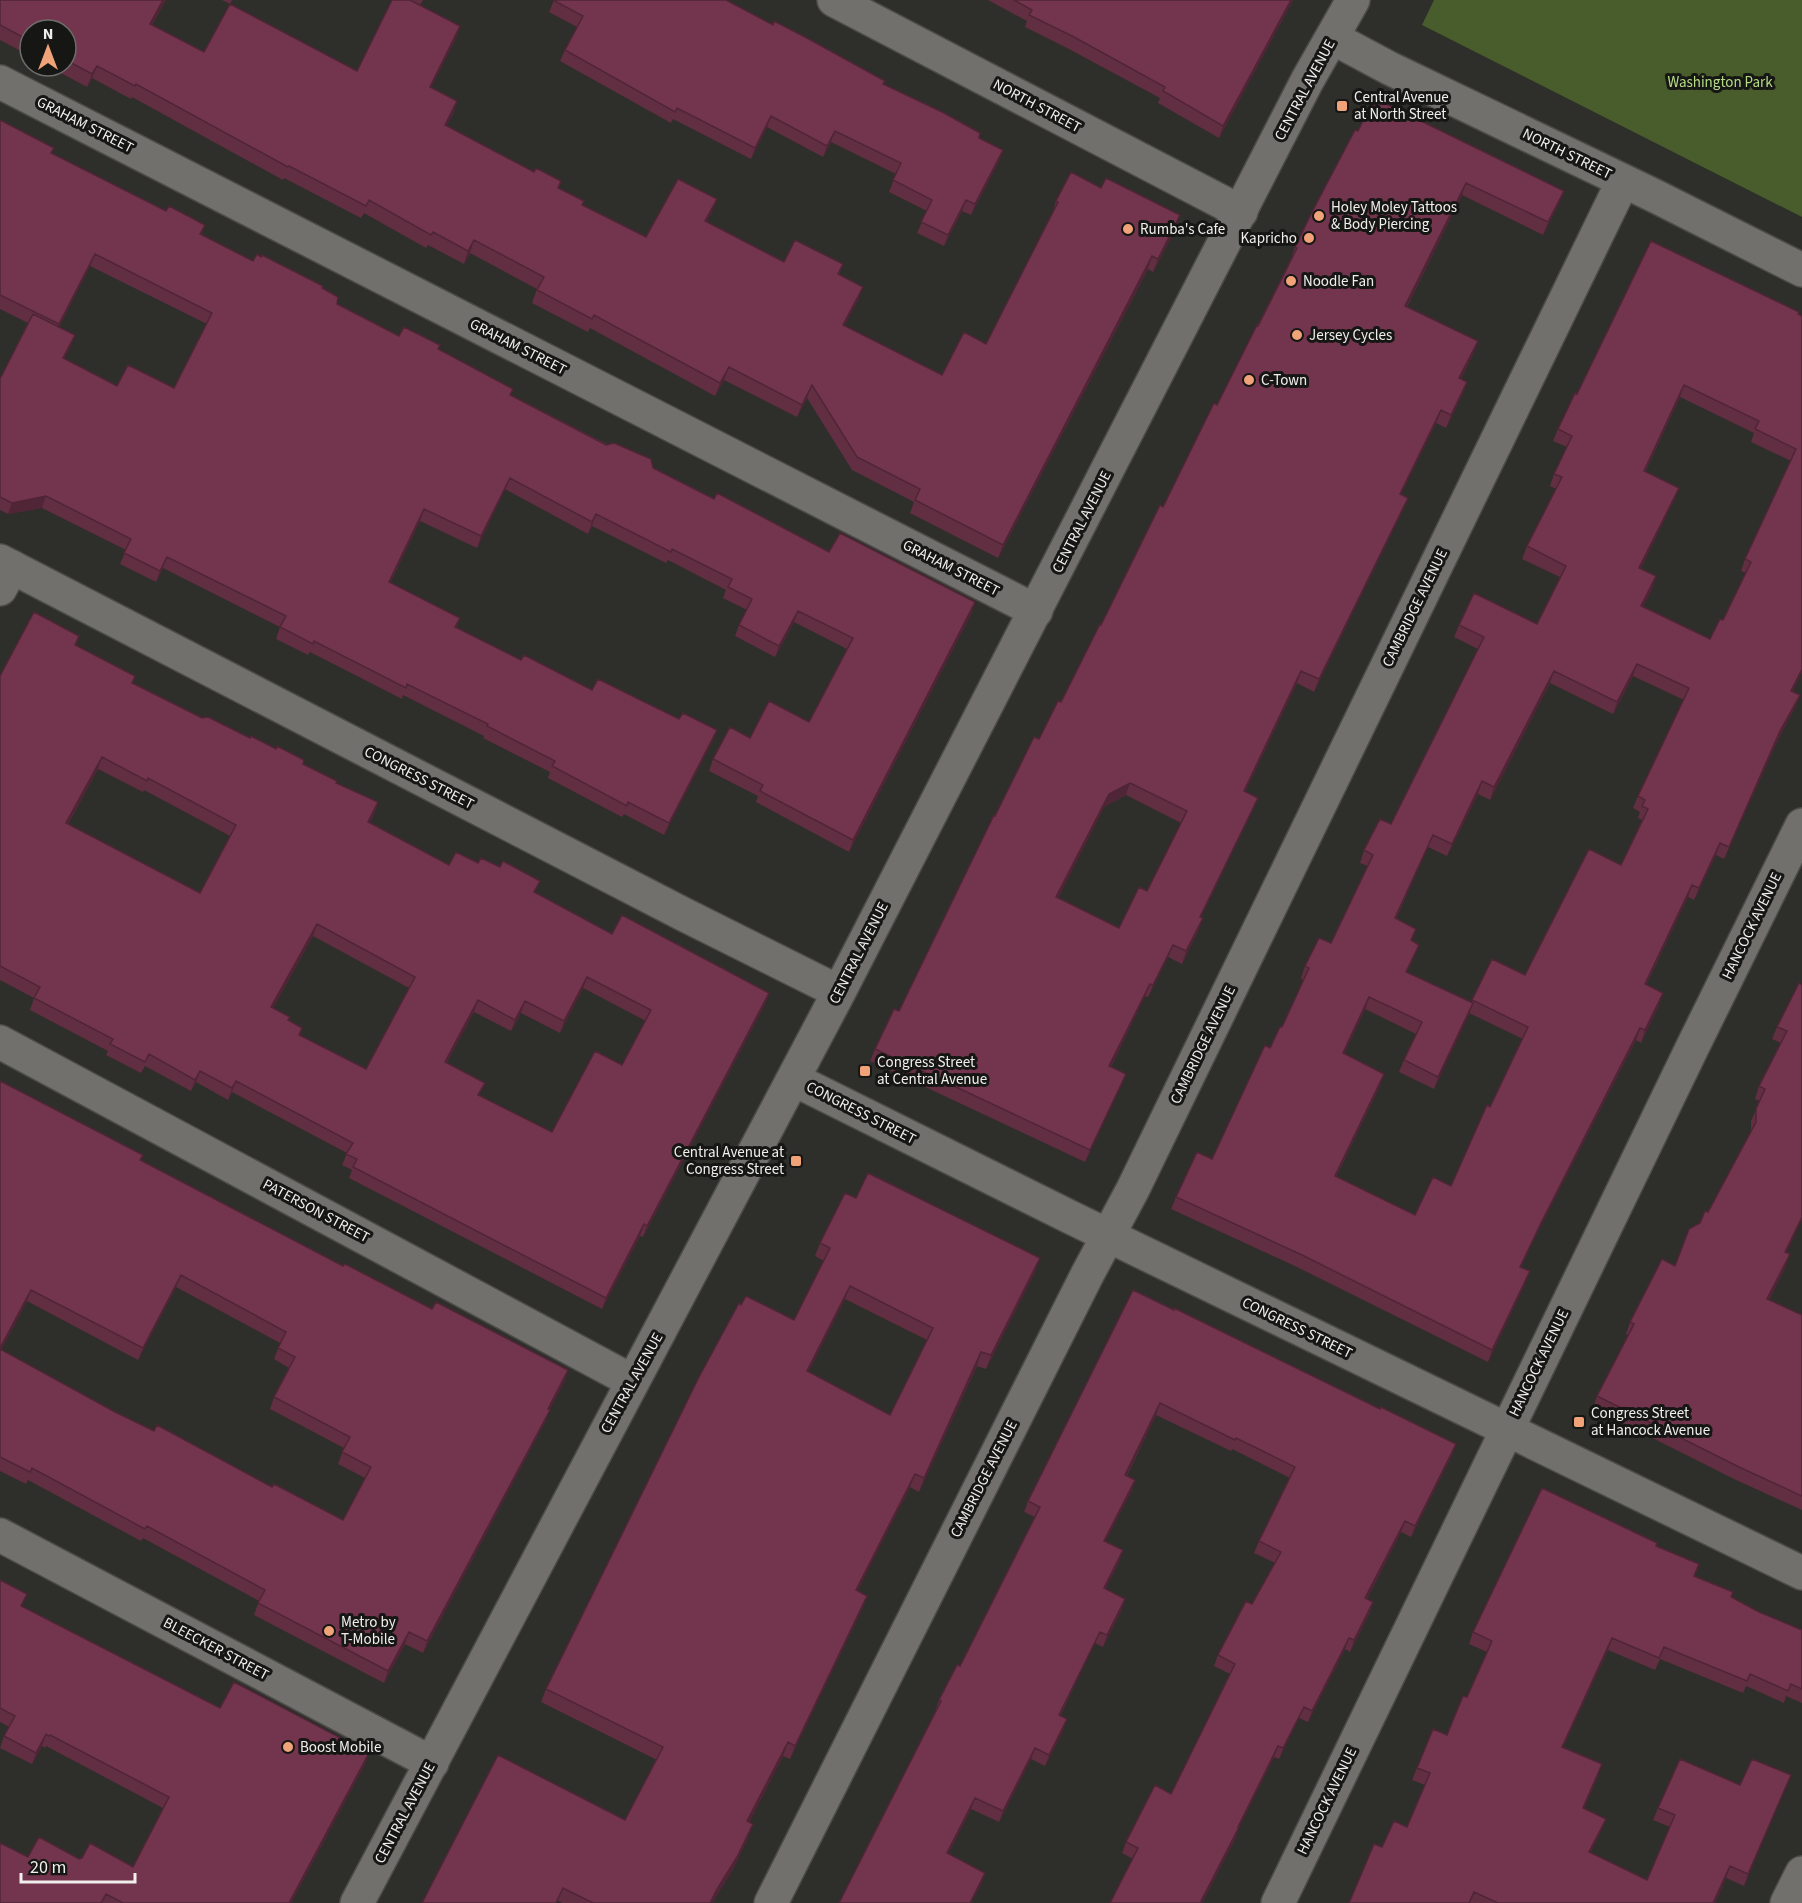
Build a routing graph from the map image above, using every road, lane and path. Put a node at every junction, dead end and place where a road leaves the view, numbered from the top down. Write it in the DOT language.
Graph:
graph roads {
  1 [pos="834,0"];
  2 [pos="1353,0"];
  3 [pos="1333,38"];
  4 [pos="0,82"];
  5 [pos="1623,181"];
  6 [pos="1241,212"];
  7 [pos="1802,270"];
  8 [pos="4,572"];
  9 [pos="1036,611"];
  10 [pos="1802,825"];
  11 [pos="839,992"];
  12 [pos="0,1042"];
  13 [pos="793,1079"];
  14 [pos="1107,1235"];
  15 [pos="632,1381"];
  16 [pos="1507,1431"];
  17 [pos="0,1535"];
  18 [pos="1802,1573"];
  19 [pos="432,1762"];
  20 [pos="1802,1873"];
  21 [pos="357,1903"];
  22 [pos="771,1903"];
  23 [pos="1278,1903"];
  24 [pos="1787,1903"];
  1 -- 6 [label="street, NORTH STREET"];
  2 -- 3 [label="street, CENTRAL AVENUE"];
  3 -- 5 [label="street, NORTH STREET"];
  3 -- 6 [label="street, CENTRAL AVENUE"];
  4 -- 9 [label="street, GRAHAM STREET"];
  5 -- 7 [label="street, NORTH STREET"];
  5 -- 14 [label="street, CAMBRIDGE AVENUE"];
  6 -- 9 [label="street, CENTRAL AVENUE"];
  8 -- 11 [label="street, CONGRESS STREET"];
  9 -- 11 [label="street, CENTRAL AVENUE"];
  10 -- 16 [label="street, HANCOCK AVENUE"];
  11 -- 13 [label="street, CENTRAL AVENUE"];
  12 -- 15 [label="street, PATERSON STREET"];
  13 -- 14 [label="street, CONGRESS STREET"];
  13 -- 15 [label="street, CENTRAL AVENUE"];
  14 -- 16 [label="street, CONGRESS STREET"];
  14 -- 22 [label="street, CAMBRIDGE AVENUE"];
  15 -- 19 [label="street, CENTRAL AVENUE"];
  16 -- 18 [label="street, CONGRESS STREET"];
  16 -- 23 [label="street, HANCOCK AVENUE"];
  17 -- 19 [label="street, BLEECKER STREET"];
  19 -- 21 [label="street, CENTRAL AVENUE"];
  20 -- 24 [label="street"];
}
